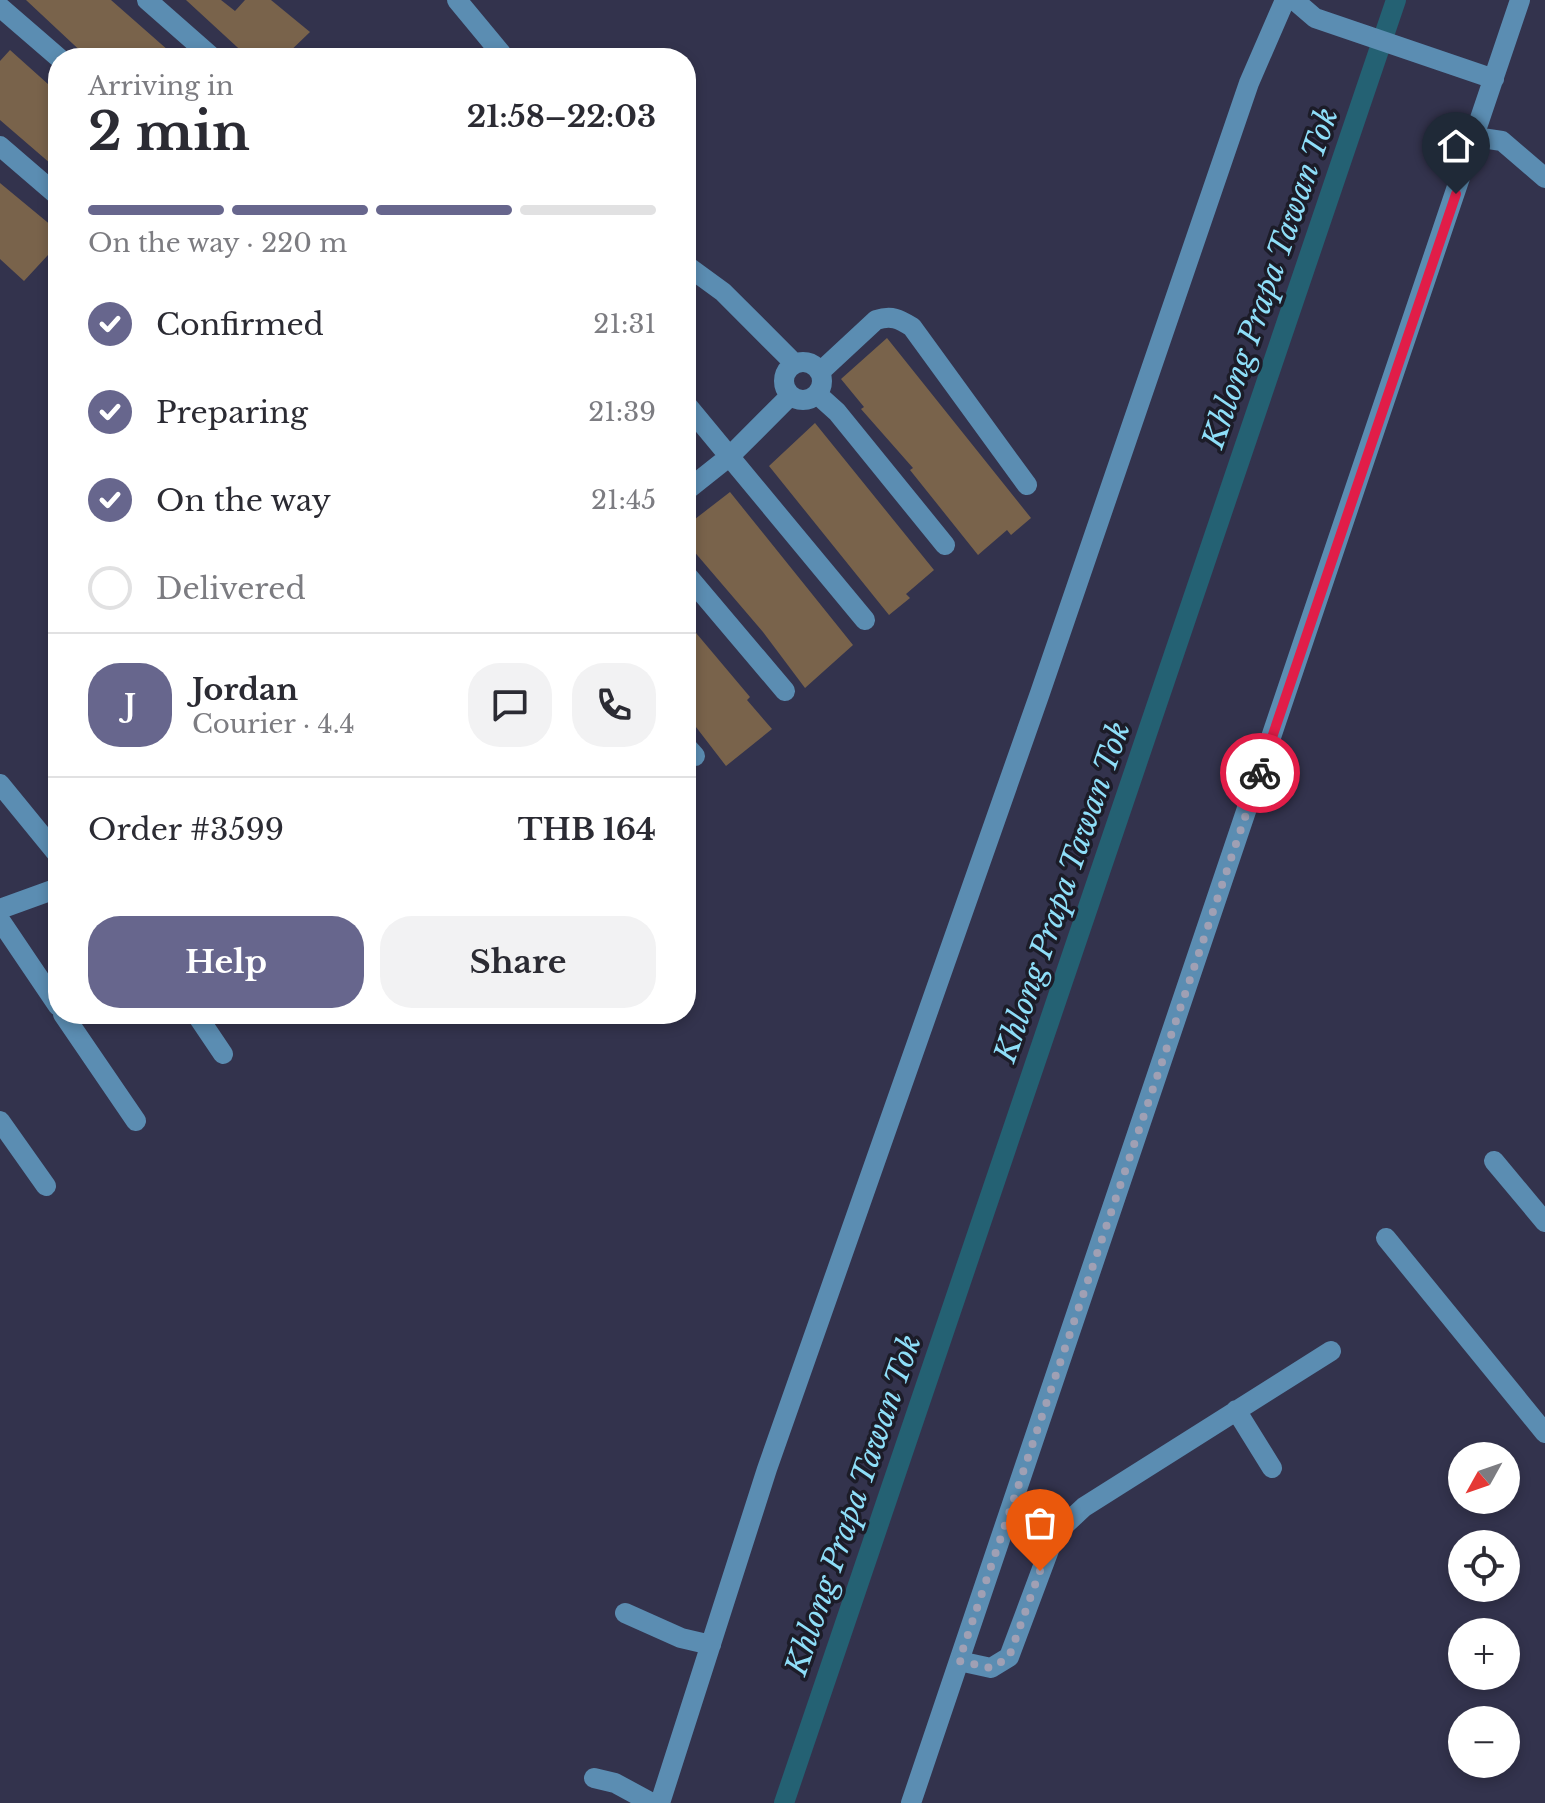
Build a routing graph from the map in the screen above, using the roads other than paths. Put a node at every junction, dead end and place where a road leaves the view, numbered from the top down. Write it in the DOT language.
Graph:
graph roads {
  1 [pos="147,0"];
  2 [pos="457,0"];
  3 [pos="1285,0"];
  4 [pos="1294,0"];
  5 [pos="1520,0"];
  6 [pos="0,7"];
  7 [pos="48,48"];
  8 [pos="202,48"];
  9 [pos="497,48"];
  10 [pos="1494,79"];
  11 [pos="1475,137"];
  12 [pos="0,146"];
  13 [pos="1545,178"];
  14 [pos="48,187"];
  15 [pos="696,272"];
  16 [pos="794,363"];
  17 [pos="820,372"];
  18 [pos="817,394"];
  19 [pos="790,396"];
  20 [pos="696,416"];
  21 [pos="730,456"];
  22 [pos="696,483"];
  23 [pos="1027,485"];
  24 [pos="945,545"];
  25 [pos="696,586"];
  26 [pos="865,620"];
  27 [pos="785,691"];
  28 [pos="0,784"];
  29 [pos="48,843"];
  30 [pos="48,892"];
  31 [pos="0,909"];
  32 [pos="0,920"];
  33 [pos="48,991"];
  34 [pos="70,1024"];
  35 [pos="203,1024"];
  36 [pos="223,1054"];
  37 [pos="0,1121"];
  38 [pos="136,1121"];
  39 [pos="1494,1161"];
  40 [pos="46,1186"];
  41 [pos="1545,1222"];
  42 [pos="1386,1238"];
  43 [pos="1331,1351"];
  44 [pos="1236,1410"];
  45 [pos="1545,1433"];
  46 [pos="1272,1468"];
  47 [pos="625,1613"];
  48 [pos="711,1645"];
  49 [pos="959,1661"];
  50 [pos="594,1778"];
  51 [pos="643,1798"];
  52 [pos="660,1803"];
  53 [pos="911,1803"];
  1 -- 8 [label="street"];
  2 -- 9 [label="street"];
  3 -- 48 [label="street"];
  4 -- 10 [label="street"];
  5 -- 10 [label="street"];
  6 -- 7 [label="street"];
  10 -- 11 [label="street"];
  11 -- 13 [label="street"];
  11 -- 49 [label="street"];
  12 -- 14 [label="street"];
  15 -- 16 [label="street"];
  16 -- 17 [label="street"];
  16 -- 19 [label="street"];
  17 -- 18 [label="street"];
  17 -- 23 [label="street"];
  18 -- 19 [label="street"];
  18 -- 24 [label="street"];
  19 -- 21 [label="street"];
  20 -- 21 [label="street"];
  21 -- 22 [label="street"];
  21 -- 26 [label="street"];
  25 -- 27 [label="street"];
  28 -- 29 [label="street"];
  30 -- 31 [label="street"];
  32 -- 33 [label="street"];
  34 -- 38 [label="street"];
  35 -- 36 [label="street"];
  37 -- 40 [label="street"];
  39 -- 41 [label="street"];
  42 -- 45 [label="street"];
  43 -- 44 [label="street"];
  44 -- 46 [label="street"];
  44 -- 49 [label="street"];
  47 -- 48 [label="street"];
  48 -- 52 [label="street"];
  49 -- 53 [label="street"];
  50 -- 51 [label="street"];
}
